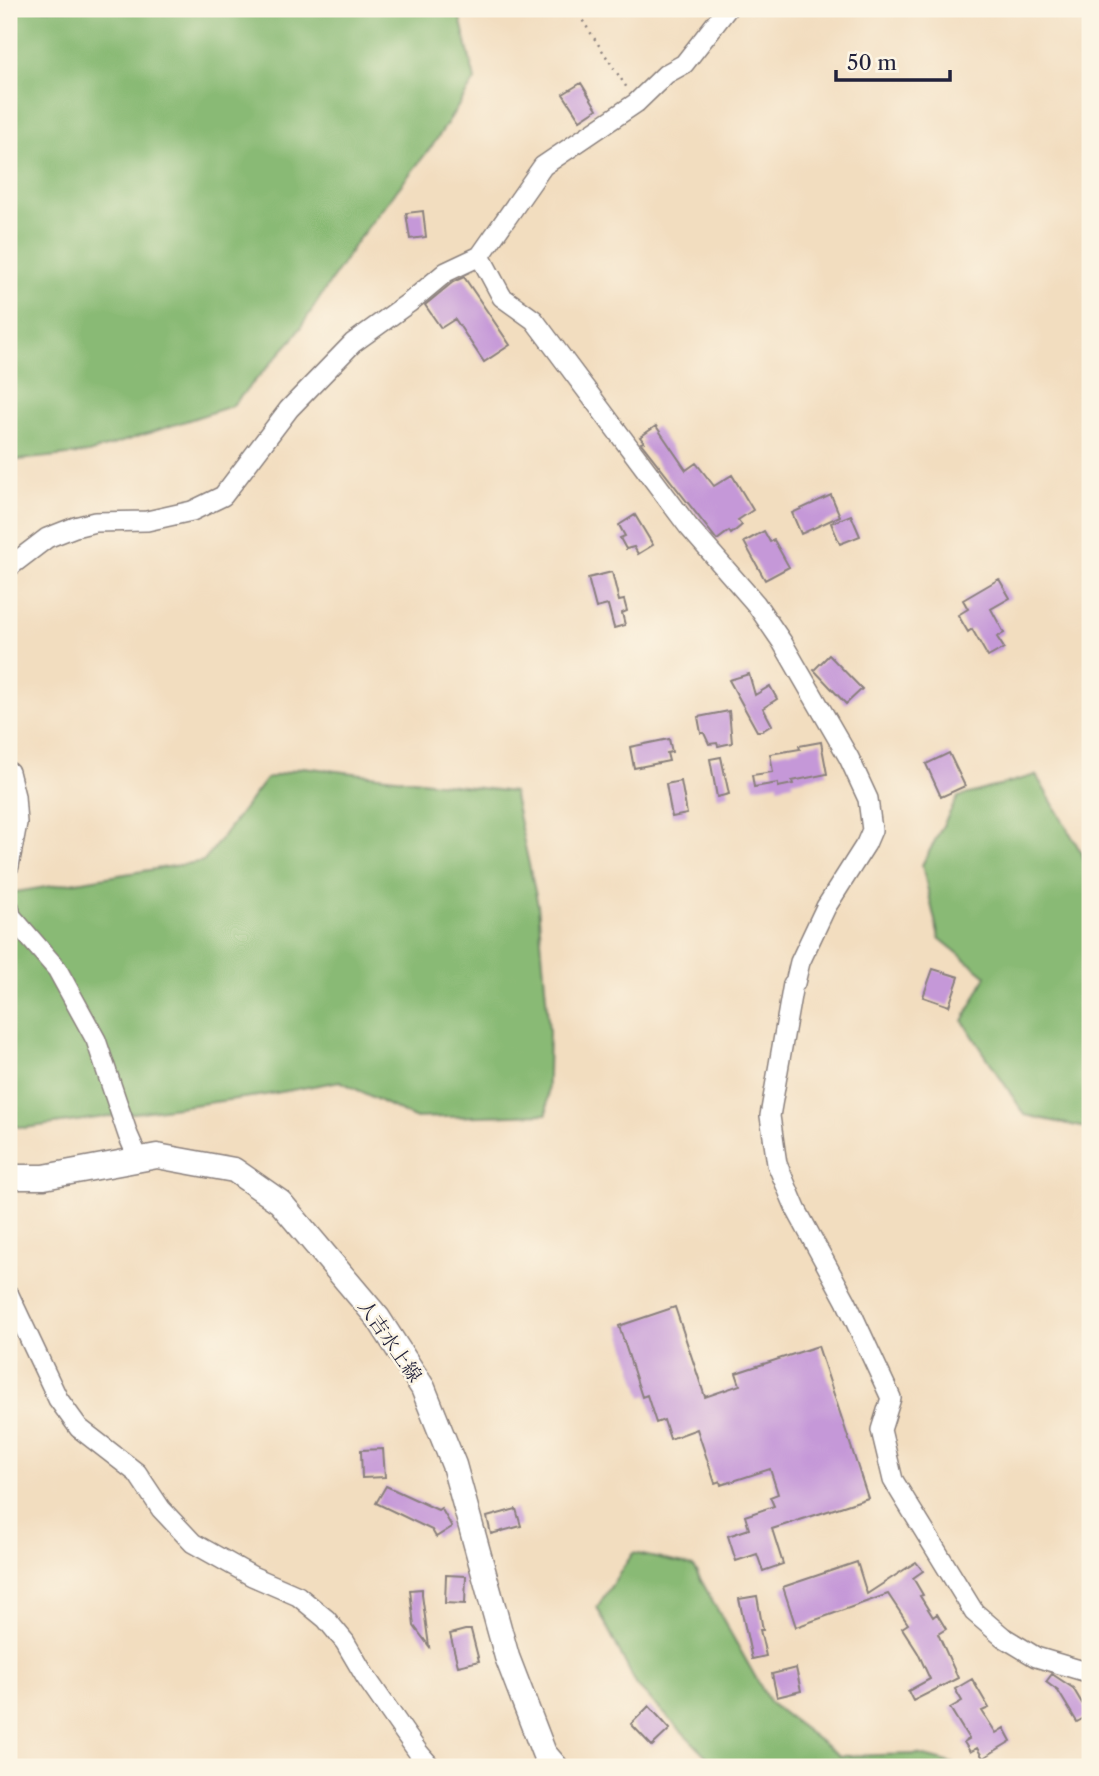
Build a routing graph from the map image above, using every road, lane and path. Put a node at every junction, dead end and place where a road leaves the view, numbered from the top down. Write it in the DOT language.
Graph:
graph roads {
  1 [pos="575,9"];
  2 [pos="727,9"];
  3 [pos="636,103"];
  4 [pos="480,256"];
  5 [pos="9,567"];
  6 [pos="9,772"];
  7 [pos="9,866"];
  8 [pos="9,907"];
  9 [pos="139,1160"];
  10 [pos="9,1177"];
  11 [pos="9,1295"];
  12 [pos="1090,1673"];
  13 [pos="431,1767"];
  14 [pos="556,1767"];
  1 -- 3 [label="path"];
  2 -- 3 [label="street"];
  3 -- 4 [label="street"];
  4 -- 5 [label="street"];
  4 -- 12 [label="street"];
  6 -- 7 [label="street"];
  8 -- 9 [label="street"];
  9 -- 10 [label="main road, 人吉水上線"];
  9 -- 14 [label="main road, 人吉水上線"];
  11 -- 13 [label="street"];
}
